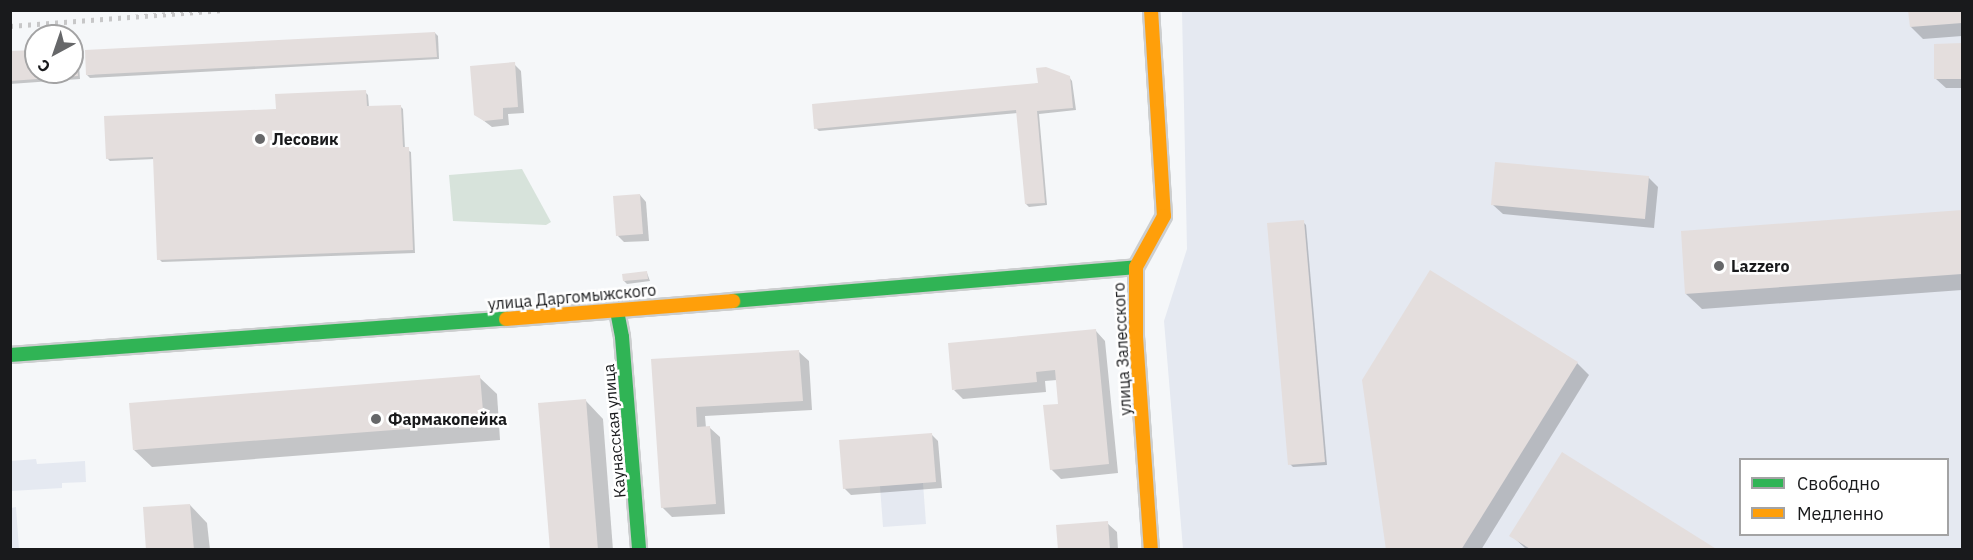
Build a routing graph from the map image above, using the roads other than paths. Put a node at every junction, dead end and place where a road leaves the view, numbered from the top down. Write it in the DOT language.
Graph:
graph roads {
  1 [pos="1151,10"];
  2 [pos="1136,267"];
  3 [pos="617,311"];
  4 [pos="10,355"];
  5 [pos="639,549"];
  6 [pos="1151,549"];
  1 -- 2 [label="street, улица Залесского"];
  2 -- 3 [label="street, улица Даргомыжского"];
  2 -- 6 [label="street, улица Залесского"];
  3 -- 4 [label="street, улица Даргомыжского"];
  3 -- 5 [label="street, Каунасская улица"];
}
